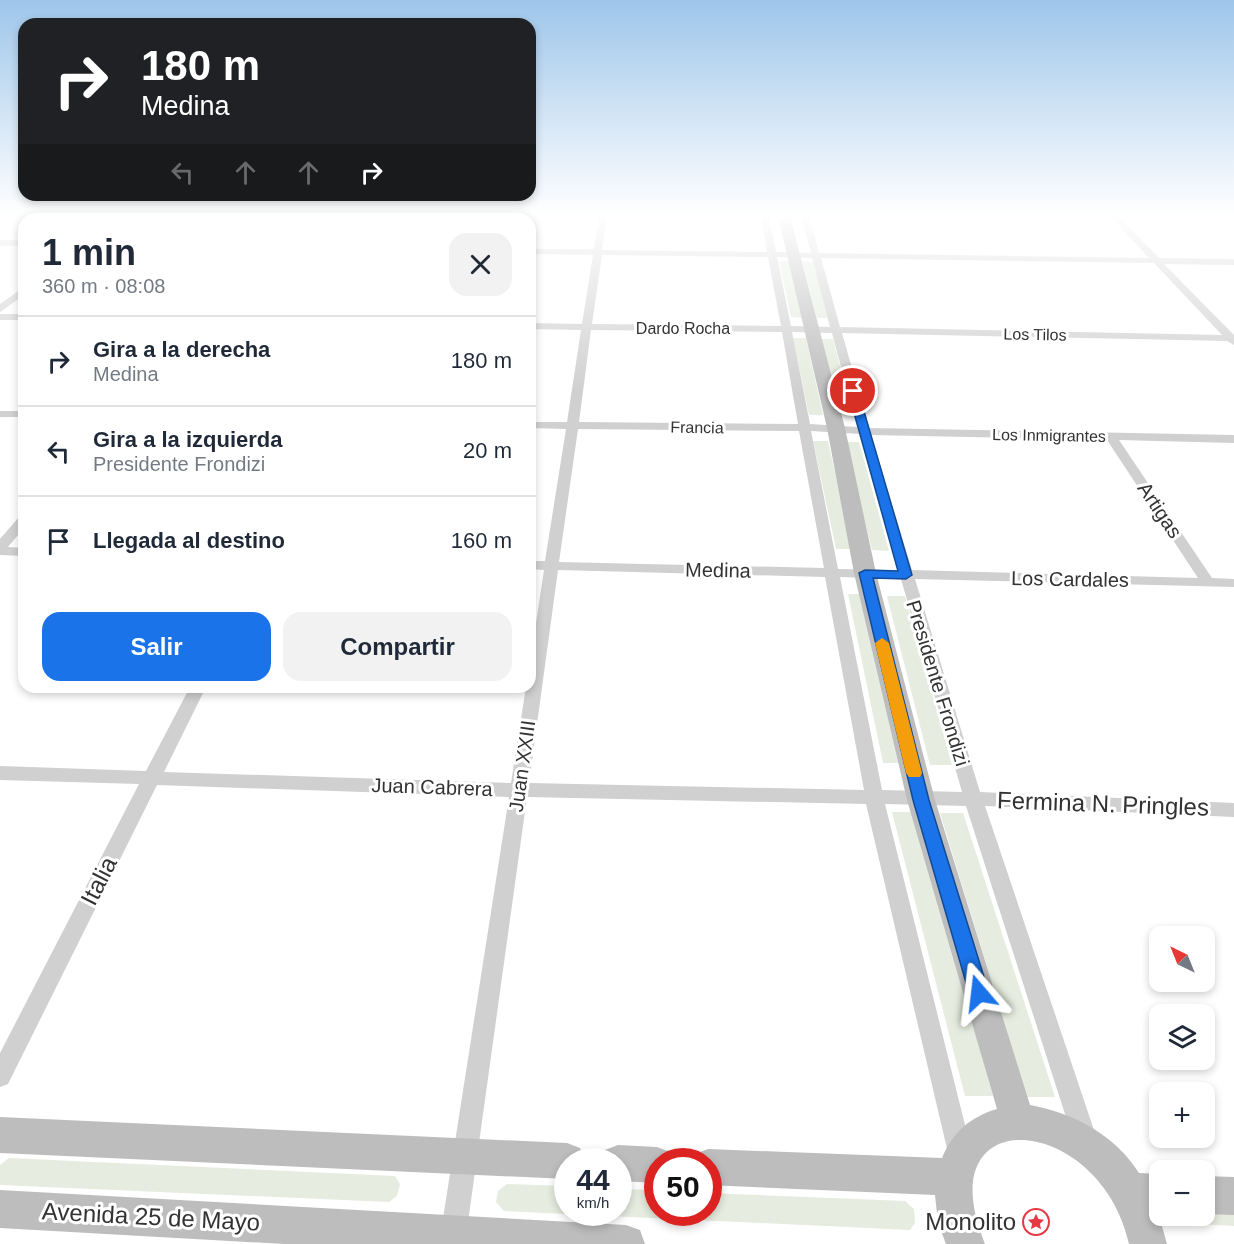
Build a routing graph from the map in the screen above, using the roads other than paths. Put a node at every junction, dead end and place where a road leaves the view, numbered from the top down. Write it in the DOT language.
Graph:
graph roads {
  1 [pos="595,274"];
  2 [pos="793,274"];
  3 [pos="803,274"];
  4 [pos="1169,274"];
  5 [pos="18,295"];
  6 [pos="0,309"];
  7 [pos="0,317"];
  8 [pos="18,317"];
  9 [pos="536,326"];
  10 [pos="587,327"];
  11 [pos="787,328"];
  12 [pos="825,330"];
  13 [pos="1233,340"];
  14 [pos="0,414"];
  15 [pos="18,414"];
  16 [pos="536,425"];
  17 [pos="572,426"];
  18 [pos="805,428"];
  19 [pos="836,428"];
  20 [pos="864,431"];
  21 [pos="1111,437"];
  22 [pos="1234,439"];
  23 [pos="18,528"];
  24 [pos="0,550"];
  25 [pos="18,552"];
  26 [pos="536,565"];
  27 [pos="552,566"];
  28 [pos="834,573"];
  29 [pos="865,573"];
  30 [pos="906,575"];
  31 [pos="1208,582"];
  32 [pos="1234,583"];
  33 [pos="536,675"];
  34 [pos="195,693"];
  35 [pos="533,693"];
  36 [pos="0,772"];
  37 [pos="152,778"];
  38 [pos="519,790"];
  39 [pos="874,798"];
  40 [pos="973,799"];
  41 [pos="921,800"];
  42 [pos="1234,810"];
  43 [pos="0,1076"];
  44 [pos="1018,1122"];
  45 [pos="0,1136"];
  46 [pos="1087,1145"];
  47 [pos="465,1157"];
  48 [pos="554,1160"];
  49 [pos="722,1167"];
  50 [pos="957,1167"];
  51 [pos="1145,1192"];
  52 [pos="1215,1195"];
  53 [pos="1234,1196"];
  54 [pos="0,1209"];
  55 [pos="453,1239"];
  56 [pos="626,1244"];
  57 [pos="966,1244"];
  58 [pos="1155,1244"];
  1 -- 10 [label="street, Juan XXIII"];
  2 -- 11 [label="street, Presidente Frondizi"];
  3 -- 12 [label="main road, Presidente Frondizi"];
  4 -- 13 [label="street"];
  5 -- 6 [label="street"];
  7 -- 8 [label="street"];
  9 -- 10 [label="street, Dardo Rocha"];
  10 -- 11 [label="street, Dardo Rocha"];
  10 -- 17 [label="street, Juan XXIII"];
  11 -- 12 [label="street, Dardo Rocha"];
  11 -- 18 [label="street, Presidente Frondizi"];
  12 -- 13 [label="street, Los Tilos"];
  12 -- 19 [label="main road, Presidente Frondizi"];
  12 -- 20 [label="street, Presidente Frondizi"];
  14 -- 15 [label="street"];
  16 -- 17 [label="street, Francia"];
  17 -- 18 [label="street, Francia"];
  17 -- 27 [label="street, Juan XXIII"];
  18 -- 19 [label="street, Francia"];
  18 -- 28 [label="street, Presidente Frondizi"];
  19 -- 20 [label="street, Francia"];
  19 -- 29 [label="main road, Presidente Frondizi"];
  20 -- 21 [label="street, Los Inmigrantes"];
  20 -- 30 [label="street, Presidente Frondizi"];
  21 -- 22 [label="street, Los Inmigrantes"];
  21 -- 31 [label="street, Artigas"];
  23 -- 24 [label="street"];
  24 -- 25 [label="street"];
  26 -- 27 [label="street, Medina"];
  27 -- 28 [label="street, Medina"];
  27 -- 33 [label="street, Juan XXIII"];
  28 -- 29 [label="street, Medina"];
  28 -- 39 [label="street, Presidente Frondizi"];
  29 -- 30 [label="street, Medina"];
  29 -- 41 [label="main road, Presidente Frondizi"];
  30 -- 31 [label="street, Los Cardales"];
  30 -- 40 [label="street, Presidente Frondizi"];
  31 -- 32 [label="street, Los Cardales"];
  34 -- 37 [label="street, Italia"];
  35 -- 38 [label="street, Juan XXIII"];
  36 -- 37 [label="street, Juan Cabrera"];
  37 -- 38 [label="street, Juan Cabrera"];
  37 -- 43 [label="street, Italia"];
  38 -- 39 [label="street, Juan Cabrera"];
  38 -- 47 [label="street, Juan XXIII"];
  39 -- 41 [label="street, Juan Cabrera"];
  39 -- 50 [label="street, Presidente Frondizi"];
  40 -- 41 [label="street, Juan Cabrera"];
  40 -- 42 [label="street, Fermina N. Pringles"];
  40 -- 46 [label="street, Presidente Frondizi"];
  41 -- 44 [label="main road, Presidente Frondizi"];
  44 -- 46 [label="main road"];
  44 -- 50 [label="main road"];
  45 -- 47 [label="main road"];
  46 -- 51 [label="main road"];
  47 -- 48 [label="main road"];
  47 -- 55 [label="street, Juan XXIII"];
  49 -- 50 [label="main road"];
  50 -- 57 [label="main road"];
  51 -- 58 [label="main road"];
  52 -- 53 [label="main road"];
  54 -- 55 [label="main road, Avenida 25 de Mayo"];
  55 -- 56 [label="main road, Avenida 25 de Mayo"];
}
